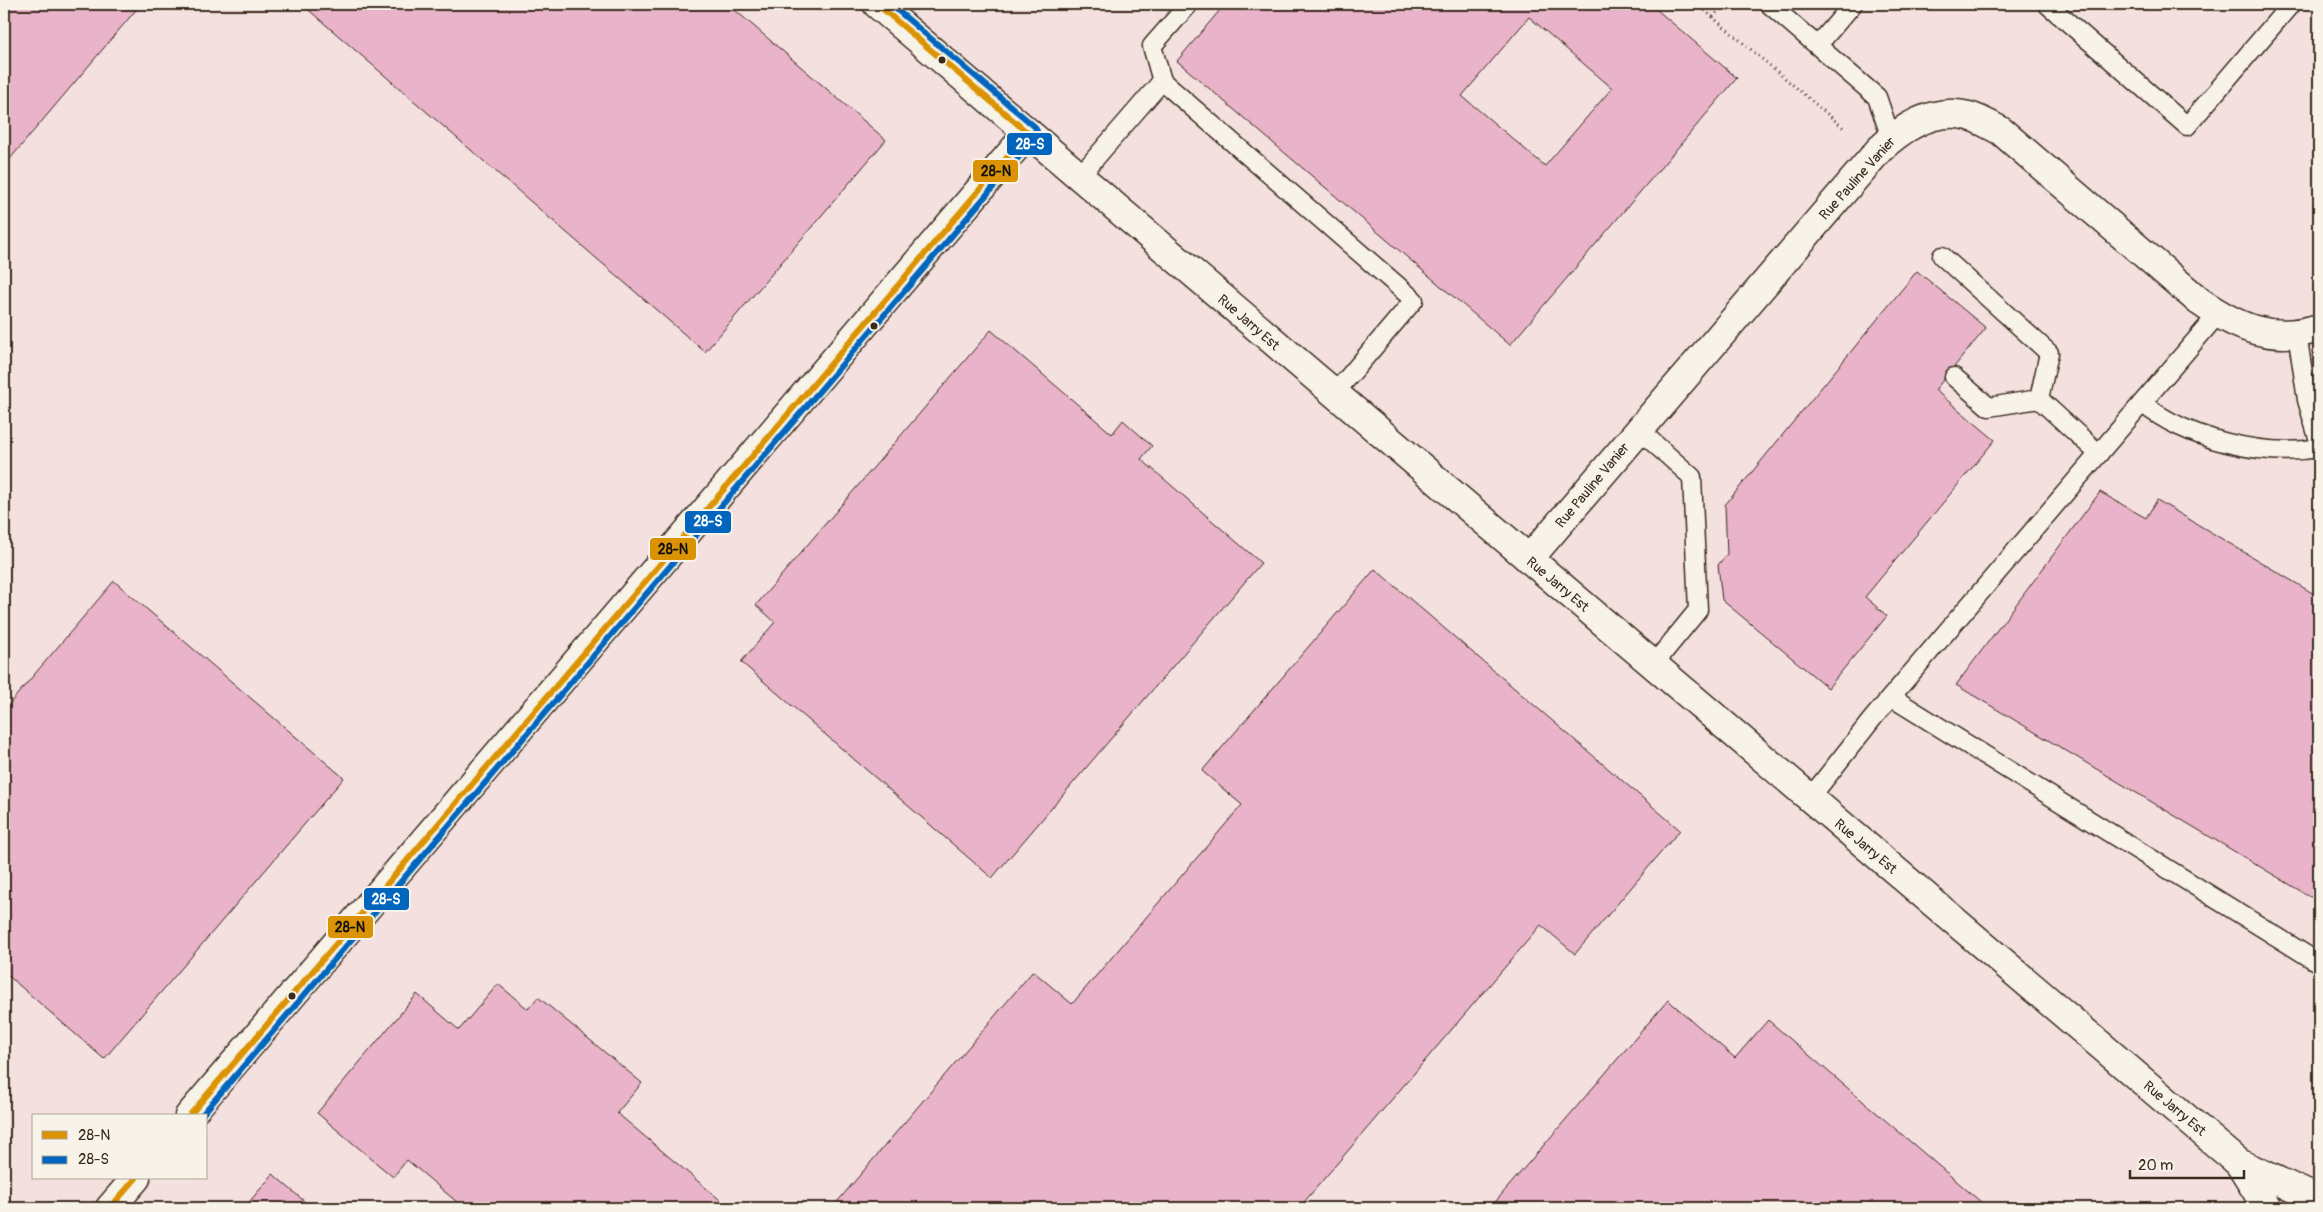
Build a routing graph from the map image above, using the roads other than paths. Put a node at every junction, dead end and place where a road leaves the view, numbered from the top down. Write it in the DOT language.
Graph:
graph roads {
  1 [pos="877,4"];
  2 [pos="1188,4"];
  3 [pos="1769,4"];
  4 [pos="1852,4"];
  5 [pos="2047,4"];
  6 [pos="2291,4"];
  7 [pos="1818,45"];
  8 [pos="1162,81"];
  9 [pos="1028,133"];
  10 [pos="1891,138"];
  11 [pos="1079,177"];
  12 [pos="1942,256"];
  13 [pos="2218,314"];
  14 [pos="2308,331"];
  15 [pos="1954,377"];
  16 [pos="1334,394"];
  17 [pos="2039,399"];
  18 [pos="2142,403"];
  19 [pos="1639,430"];
  20 [pos="2319,441"];
  21 [pos="2319,448"];
  22 [pos="2099,454"];
  23 [pos="1529,559"];
  24 [pos="1654,665"];
  25 [pos="1891,698"];
  26 [pos="1810,798"];
  27 [pos="2319,963"];
  28 [pos="191,1114"];
  29 [pos="2239,1163"];
  30 [pos="134,1180"];
  31 [pos="2319,1200"];
  32 [pos="110,1208"];
  33 [pos="2267,1208"];
  1 -- 9 [label="street, Rue Jarry Est"];
  2 -- 8 [label="lane"];
  3 -- 7 [label="lane"];
  4 -- 7 [label="lane"];
  5 -- 6 [label="lane"];
  7 -- 10 [label="lane"];
  8 -- 11 [label="lane"];
  8 -- 16 [label="lane"];
  9 -- 11 [label="street, Rue Jarry Est"];
  9 -- 28 [label="street"];
  10 -- 13 [label="street, Rue Pauline Vanier"];
  10 -- 19 [label="street, Rue Pauline Vanier"];
  11 -- 16 [label="street, Rue Jarry Est"];
  12 -- 17 [label="lane"];
  13 -- 14 [label="street, Rue Pauline Vanier"];
  13 -- 18 [label="lane"];
  14 -- 20 [label="lane"];
  15 -- 17 [label="lane"];
  16 -- 23 [label="street, Rue Jarry Est"];
  17 -- 22 [label="lane"];
  18 -- 21 [label="lane"];
  18 -- 22 [label="lane"];
  19 -- 23 [label="street, Rue Pauline Vanier"];
  19 -- 24 [label="lane"];
  22 -- 25 [label="lane"];
  23 -- 24 [label="street, Rue Jarry Est"];
  24 -- 26 [label="street, Rue Jarry Est"];
  25 -- 26 [label="lane"];
  25 -- 27 [label="lane"];
  26 -- 29 [label="street, Rue Jarry Est"];
  29 -- 31 [label="street, Rue Jarry Est"];
  29 -- 33 [label="street, Rue Jarry Est"];
  30 -- 32 [label="street"];
}
